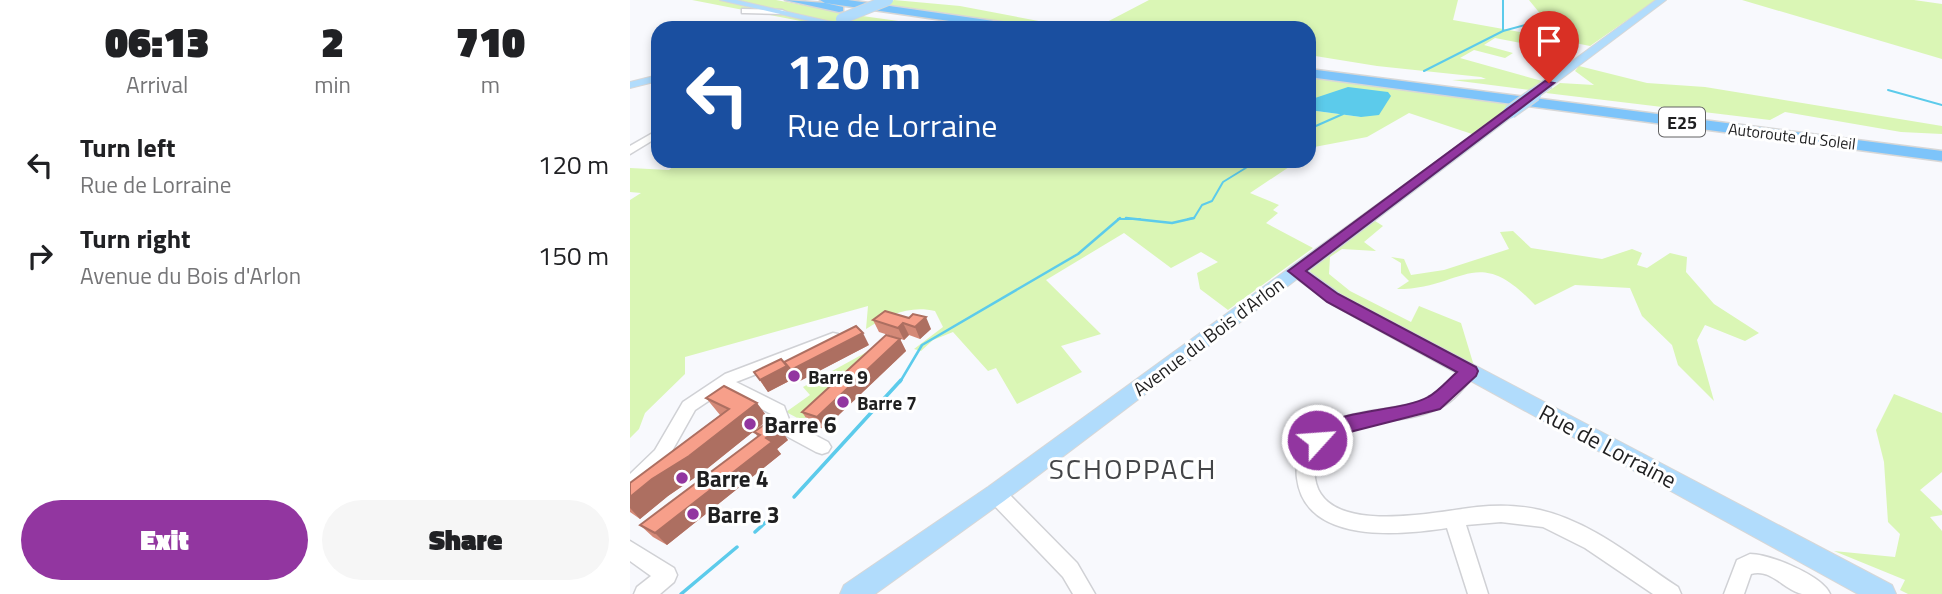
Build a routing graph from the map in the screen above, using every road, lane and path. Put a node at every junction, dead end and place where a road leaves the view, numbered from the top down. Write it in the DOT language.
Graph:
graph roads {
  1 [pos="724,0"];
  2 [pos="790,0"];
  3 [pos="825,0"];
  4 [pos="888,0"];
  5 [pos="1662,0"];
  6 [pos="745,11"];
  7 [pos="782,12"];
  8 [pos="822,21"];
  9 [pos="836,21"];
  10 [pos="925,21"];
  11 [pos="972,21"];
  12 [pos="1316,66"];
  13 [pos="1316,74"];
  14 [pos="651,80"];
  15 [pos="630,85"];
  16 [pos="651,138"];
  17 [pos="1874,138"];
  18 [pos="1810,139"];
  19 [pos="1942,141"];
  20 [pos="1942,147"];
  21 [pos="630,151"];
  22 [pos="1942,156"];
  23 [pos="1942,164"];
  24 [pos="1293,273"];
  25 [pos="1311,290"];
  26 [pos="1265,294"];
  27 [pos="1333,298"];
  28 [pos="833,338"];
  29 [pos="1469,371"];
  30 [pos="723,383"];
  31 [pos="822,447"];
  32 [pos="630,486"];
  33 [pos="996,494"];
  34 [pos="1454,518"];
  35 [pos="630,550"];
  36 [pos="644,594"];
  37 [pos="853,594"];
  38 [pos="1085,594"];
  39 [pos="1478,594"];
  40 [pos="1671,594"];
  41 [pos="1734,594"];
  42 [pos="1820,594"];
  43 [pos="1884,594"];
  1 -- 7 [label="main road"];
  2 -- 10 [label="highway"];
  3 -- 11 [label="highway"];
  4 -- 9 [label="main road, bridge"];
  5 -- 24 [label="main road, Avenue du Bois d'Arlon, bridge"];
  6 -- 7 [label="street"];
  7 -- 8 [label="main road"];
  12 -- 17 [label="highway, Autoroute du Soleil / E25"];
  13 -- 18 [label="highway, Autoroute du Soleil / E25"];
  14 -- 15 [label="main road"];
  16 -- 21 [label="street"];
  17 -- 19 [label="highway"];
  17 -- 20 [label="highway, Autoroute du Soleil / E25"];
  18 -- 22 [label="highway, Autoroute du Soleil / E25"];
  18 -- 23 [label="highway"];
  24 -- 25 [label="main road, Rue de Lorraine"];
  24 -- 26 [label="main road, Avenue du Bois d'Arlon"];
  24 -- 27 [label="main road, Rue de Lorraine"];
  25 -- 26 [label="main road, Rue de Lorraine"];
  25 -- 27 [label="main road, Rue de Lorraine"];
  26 -- 33 [label="main road, Avenue du Bois d'Arlon"];
  27 -- 29 [label="main road, Rue de Lorraine"];
  28 -- 30 [label="street"];
  29 -- 34 [label="street"];
  29 -- 43 [label="main road, Rue de Lorraine"];
  30 -- 31 [label="street"];
  30 -- 32 [label="street"];
  33 -- 37 [label="main road, Avenue du Bois d'Arlon"];
  33 -- 38 [label="street"];
  34 -- 39 [label="street"];
  34 -- 40 [label="street"];
  35 -- 36 [label="street"];
  41 -- 42 [label="street"];
}
